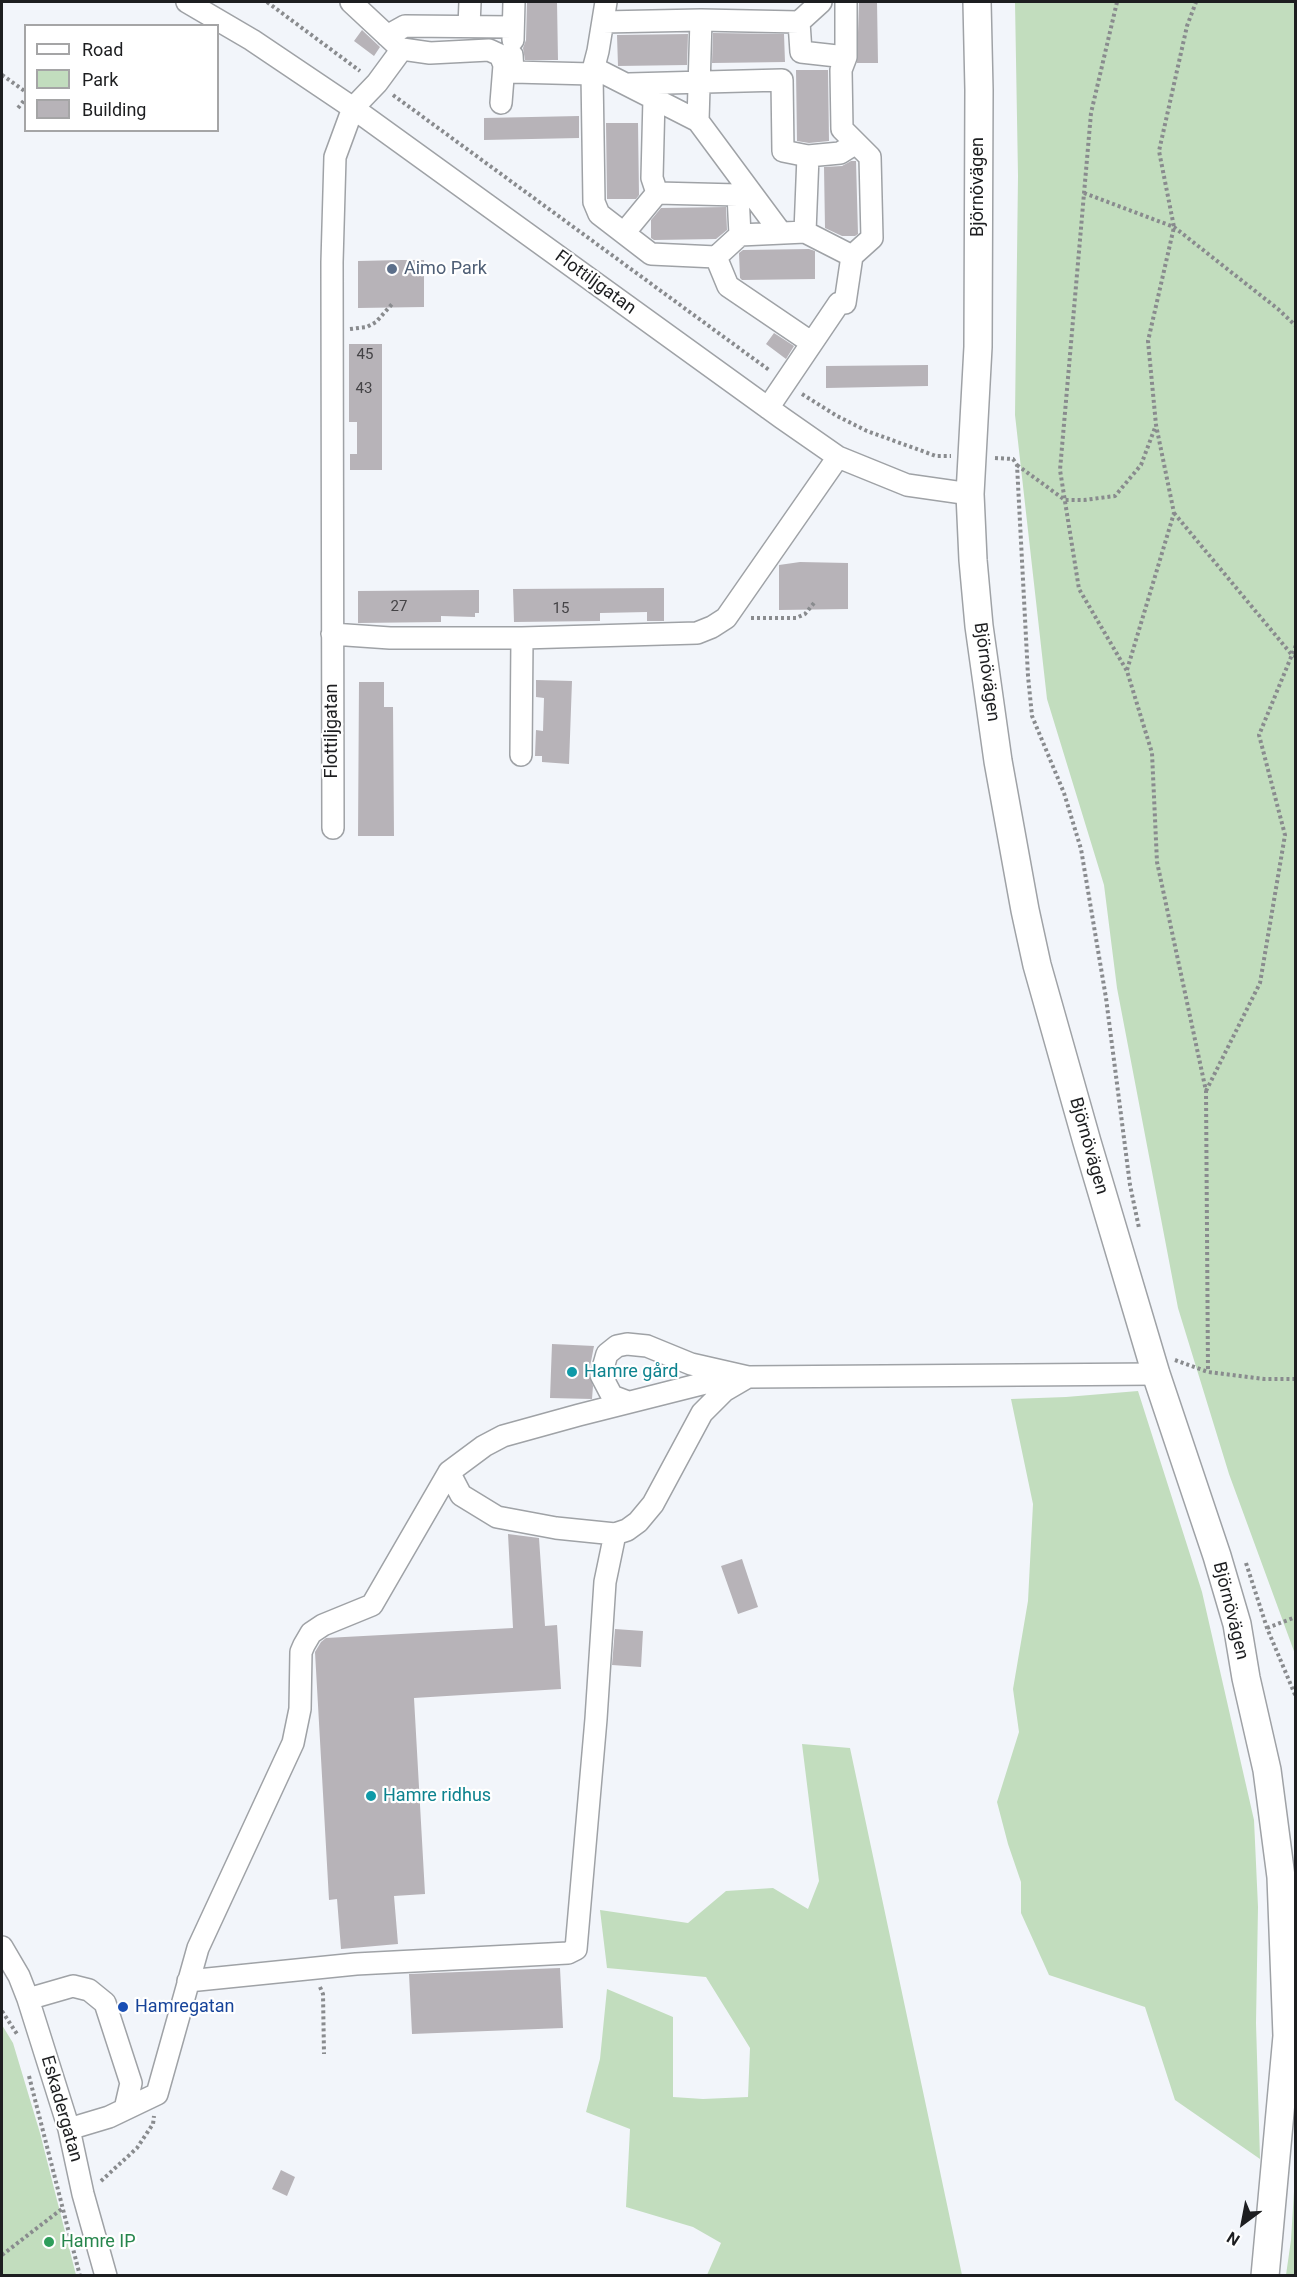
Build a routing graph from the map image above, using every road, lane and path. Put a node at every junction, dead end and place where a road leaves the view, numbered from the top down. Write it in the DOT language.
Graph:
graph roads {
  1 [pos="187,2"];
  2 [pos="267,2"];
  3 [pos="351,2"];
  4 [pos="376,2"];
  5 [pos="470,2"];
  6 [pos="514,2"];
  7 [pos="821,2"];
  8 [pos="846,2"];
  9 [pos="977,2"];
  10 [pos="1118,2"];
  11 [pos="1196,2"];
  12 [pos="604,12"];
  13 [pos="692,14"];
  14 [pos="799,22"];
  15 [pos="469,26"];
  16 [pos="513,27"];
  17 [pos="387,36"];
  18 [pos="801,52"];
  19 [pos="846,57"];
  20 [pos="508,60"];
  21 [pos="593,71"];
  22 [pos="2,75"];
  23 [pos="782,80"];
  24 [pos="700,82"];
  25 [pos="377,83"];
  26 [pos="626,84"];
  27 [pos="24,91"];
  28 [pos="654,98"];
  29 [pos="24,100"];
  30 [pos="501,103"];
  31 [pos="18,108"];
  32 [pos="353,108"];
  33 [pos="698,121"];
  34 [pos="856,143"];
  35 [pos="808,156"];
  36 [pos="743,191"];
  37 [pos="657,193"];
  38 [pos="1083,193"];
  39 [pos="1174,227"];
  40 [pos="805,232"];
  41 [pos="624,233"];
  42 [pos="781,233"];
  43 [pos="740,235"];
  44 [pos="852,256"];
  45 [pos="716,257"];
  46 [pos="393,303"];
  47 [pos="1296,326"];
  48 [pos="332,328"];
  49 [pos="812,343"];
  50 [pos="786,382"];
  51 [pos="768,408"];
  52 [pos="1156,425"];
  53 [pos="838,457"];
  54 [pos="974,457"];
  55 [pos="1017,465"];
  56 [pos="970,494"];
  57 [pos="1065,500"];
  58 [pos="1174,513"];
  59 [pos="814,603"];
  60 [pos="726,618"];
  61 [pos="332,634"];
  62 [pos="522,638"];
  63 [pos="1296,645"];
  64 [pos="1294,656"];
  65 [pos="1127,671"];
  66 [pos="521,755"];
  67 [pos="333,828"];
  68 [pos="1206,1091"];
  69 [pos="1139,1229"];
  70 [pos="1171,1349"];
  71 [pos="1170,1368"];
  72 [pos="1208,1372"];
  73 [pos="748,1377"];
  74 [pos="1296,1380"];
  75 [pos="628,1402"];
  76 [pos="449,1472"];
  77 [pos="615,1534"];
  78 [pos="1244,1558"];
  79 [pos="1296,1617"];
  80 [pos="1267,1628"];
  81 [pos="1296,1697"];
  82 [pos="2,1947"];
  83 [pos="313,1969"];
  84 [pos="188,1981"];
  85 [pos="28,1999"];
  86 [pos="2,2011"];
  87 [pos="18,2037"];
  88 [pos="324,2054"];
  89 [pos="27,2068"];
  90 [pos="125,2109"];
  91 [pos="69,2129"];
  92 [pos="80,2276"];
  93 [pos="106,2276"];
  94 [pos="1265,2276"];
  1 -- 32 [label="street, Flottiljgatan"];
  2 -- 25 [label="path"];
  3 -- 17 [label="street"];
  4 -- 17 [label="street"];
  5 -- 15 [label="street"];
  6 -- 16 [label="street"];
  7 -- 14 [label="street"];
  8 -- 19 [label="street"];
  9 -- 54 [label="main road, Björnövägen"];
  10 -- 38 [label="path"];
  11 -- 39 [label="path"];
  12 -- 13 [label="street"];
  12 -- 21 [label="street"];
  13 -- 14 [label="street"];
  13 -- 24 [label="street"];
  14 -- 18 [label="street"];
  15 -- 16 [label="street"];
  15 -- 17 [label="street"];
  16 -- 20 [label="street"];
  17 -- 20 [label="street"];
  17 -- 25 [label="street, Flottiljgatan"];
  18 -- 19 [label="street"];
  18 -- 23 [label="street"];
  19 -- 34 [label="street"];
  20 -- 21 [label="street"];
  20 -- 30 [label="street"];
  21 -- 26 [label="street"];
  21 -- 41 [label="street"];
  22 -- 27 [label="path"];
  23 -- 24 [label="street"];
  23 -- 35 [label="street"];
  24 -- 26 [label="street"];
  24 -- 33 [label="street"];
  25 -- 32 [label="street, Flottiljgatan"];
  25 -- 50 [label="path"];
  26 -- 28 [label="street"];
  28 -- 33 [label="street"];
  28 -- 37 [label="street"];
  29 -- 31 [label="path"];
  32 -- 48 [label="street, Flottiljgatan"];
  32 -- 51 [label="street, Flottiljgatan"];
  33 -- 36 [label="street"];
  34 -- 35 [label="street"];
  34 -- 44 [label="street"];
  35 -- 40 [label="street"];
  36 -- 37 [label="street"];
  36 -- 42 [label="street"];
  36 -- 43 [label="street"];
  37 -- 41 [label="street"];
  38 -- 39 [label="path"];
  38 -- 57 [label="path"];
  39 -- 47 [label="path"];
  39 -- 52 [label="path"];
  40 -- 42 [label="street"];
  40 -- 44 [label="street"];
  41 -- 45 [label="street"];
  42 -- 43 [label="street"];
  43 -- 45 [label="street"];
  44 -- 49 [label="street"];
  45 -- 49 [label="street"];
  46 -- 48 [label="path"];
  48 -- 61 [label="street, Flottiljgatan"];
  49 -- 50 [label="street"];
  50 -- 51 [label="street"];
  50 -- 54 [label="path"];
  51 -- 53 [label="street, Flottiljgatan"];
  52 -- 57 [label="path"];
  52 -- 58 [label="path"];
  53 -- 56 [label="street, Flottiljgatan"];
  53 -- 60 [label="street"];
  54 -- 55 [label="path"];
  54 -- 56 [label="main road, Björnövägen"];
  55 -- 57 [label="path"];
  55 -- 69 [label="path"];
  56 -- 71 [label="main road, Björnövägen"];
  57 -- 65 [label="path"];
  58 -- 64 [label="path"];
  58 -- 65 [label="path"];
  59 -- 60 [label="path"];
  60 -- 62 [label="street"];
  61 -- 62 [label="street"];
  61 -- 67 [label="street, Flottiljgatan"];
  62 -- 66 [label="street"];
  63 -- 64 [label="path"];
  64 -- 68 [label="path"];
  65 -- 68 [label="path"];
  68 -- 72 [label="path"];
  70 -- 71 [label="path"];
  71 -- 72 [label="path"];
  71 -- 73 [label="street"];
  71 -- 94 [label="main road, Björnövägen"];
  72 -- 74 [label="path"];
  73 -- 75 [label="street"];
  73 -- 75 [label="street"];
  73 -- 77 [label="street"];
  75 -- 76 [label="street"];
  76 -- 77 [label="street"];
  76 -- 84 [label="street"];
  77 -- 83 [label="street"];
  78 -- 80 [label="path"];
  79 -- 80 [label="path"];
  80 -- 81 [label="path"];
  82 -- 85 [label="street, Eskadergatan"];
  83 -- 84 [label="street"];
  83 -- 88 [label="path"];
  84 -- 90 [label="street"];
  85 -- 90 [label="street"];
  85 -- 91 [label="street, Eskadergatan"];
  86 -- 87 [label="path"];
  89 -- 92 [label="path"];
  90 -- 91 [label="street"];
  91 -- 93 [label="street, Eskadergatan"];
}
